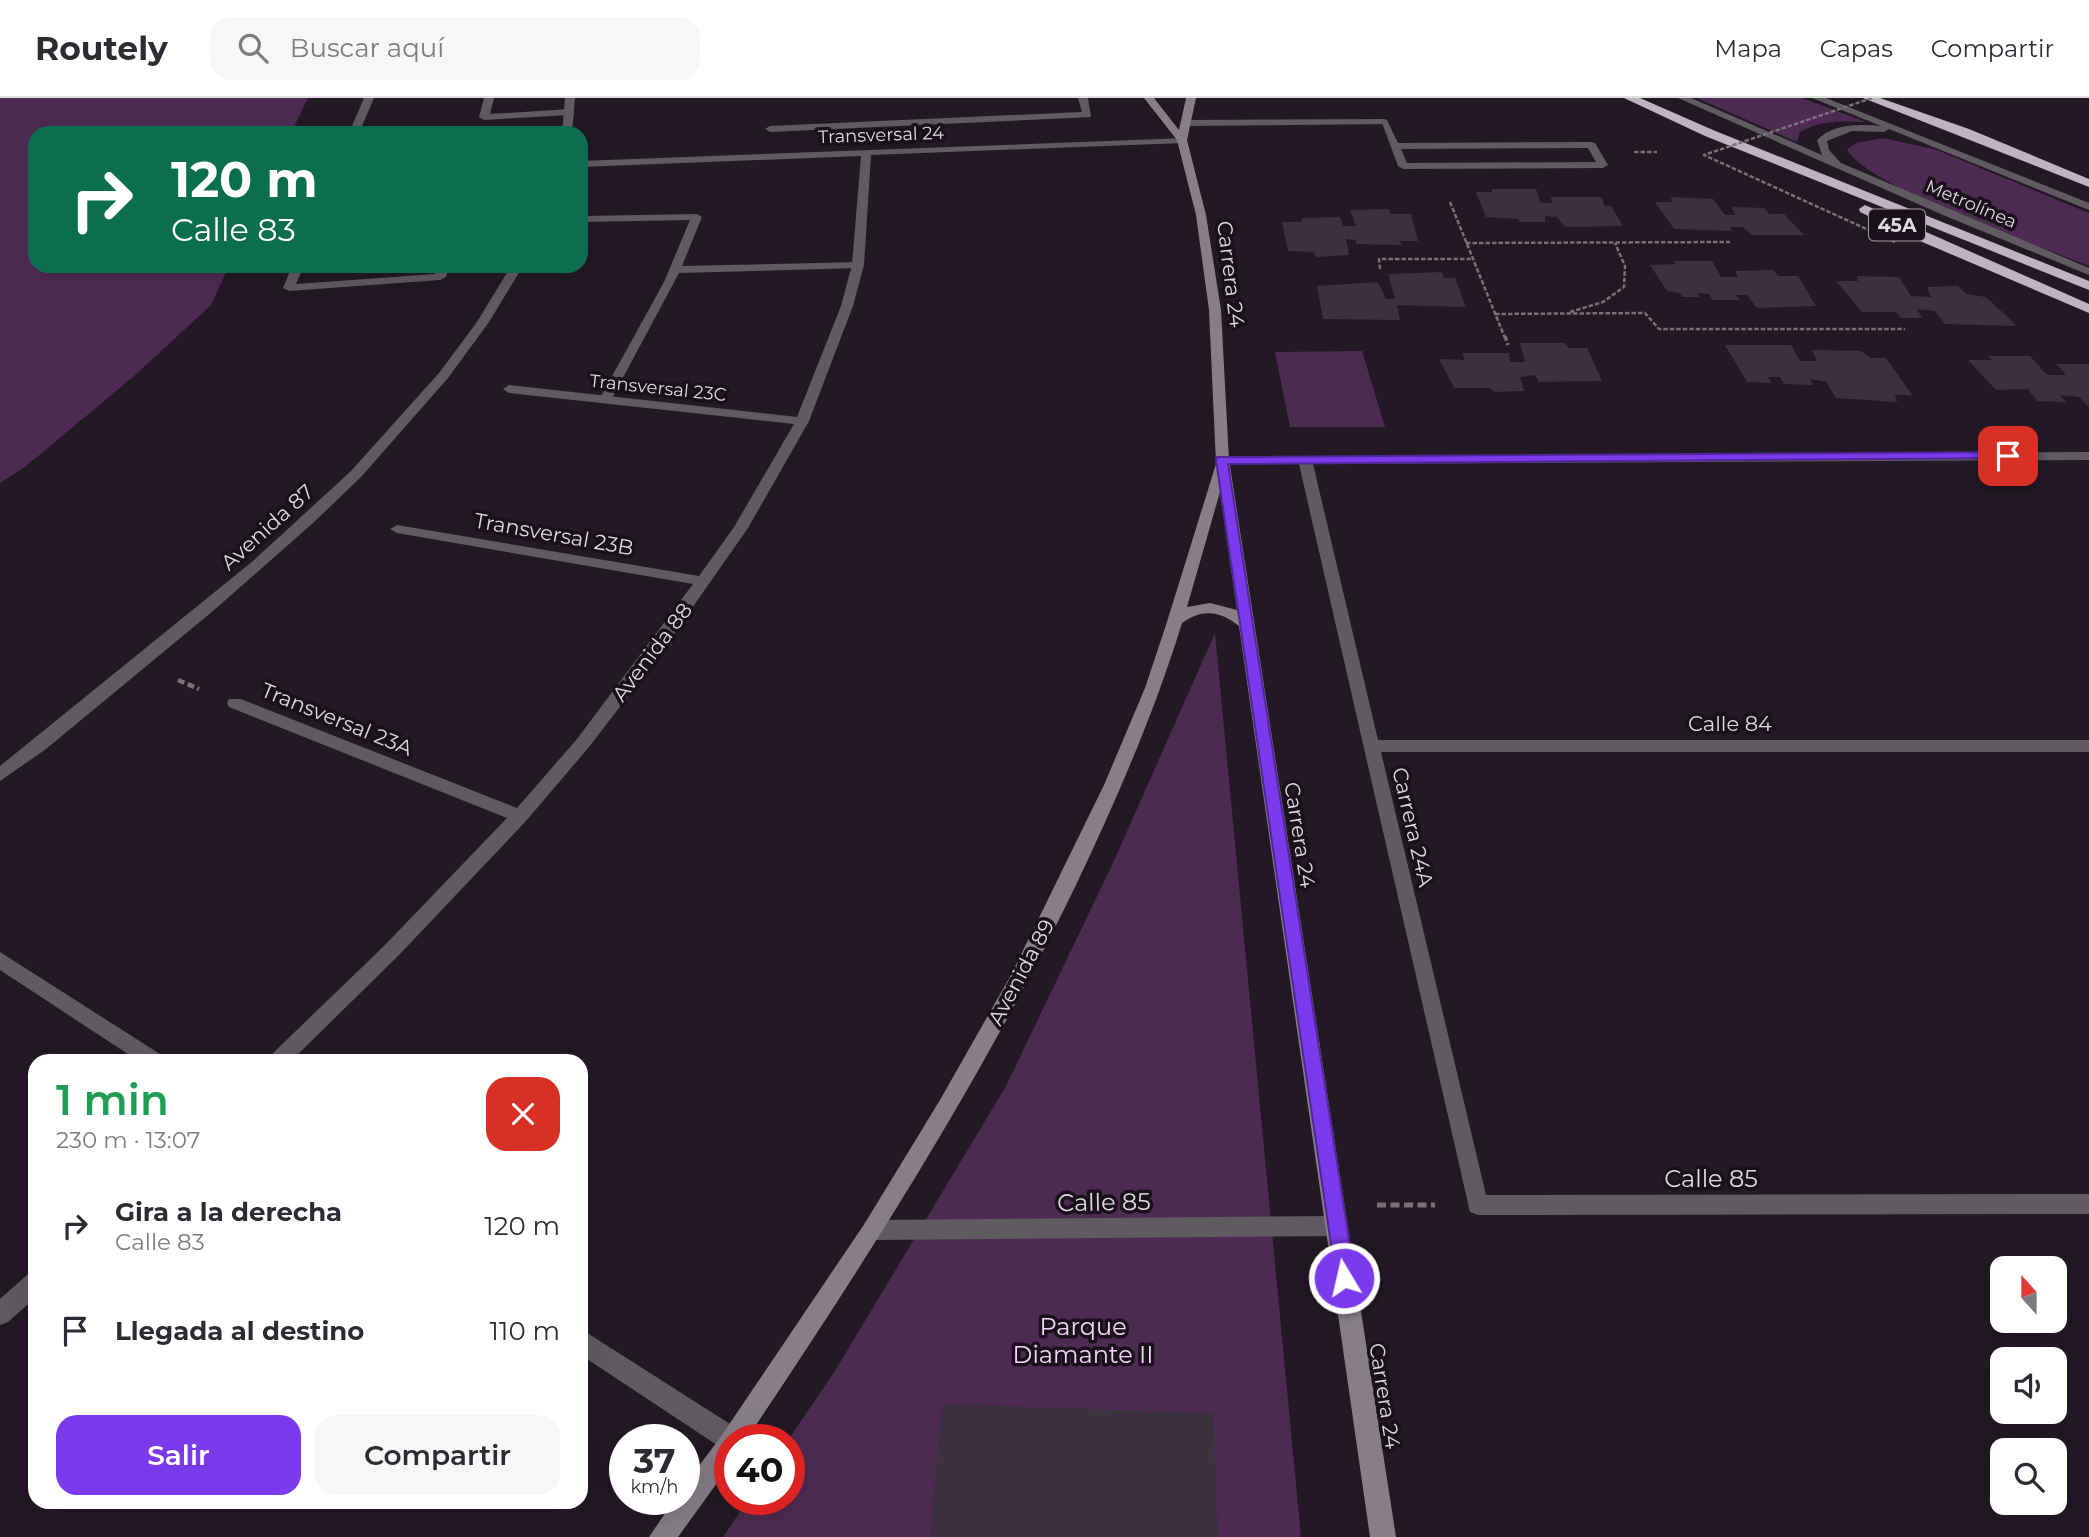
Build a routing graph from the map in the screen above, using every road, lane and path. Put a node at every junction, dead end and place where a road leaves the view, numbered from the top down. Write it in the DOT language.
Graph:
graph roads {
  1 [pos="369,98"];
  2 [pos="489,98"];
  3 [pos="570,98"];
  4 [pos="1083,98"];
  5 [pos="1149,98"];
  6 [pos="1191,98"];
  7 [pos="1630,98"];
  8 [pos="1683,98"];
  9 [pos="1817,98"];
  10 [pos="1870,98"];
  11 [pos="570,112"];
  12 [pos="1185,122"];
  13 [pos="357,126"];
  14 [pos="568,126"];
  15 [pos="770,129"];
  16 [pos="1709,133"];
  17 [pos="1912,134"];
  18 [pos="1182,140"];
  19 [pos="1394,146"];
  20 [pos="866,153"];
  21 [pos="588,164"];
  22 [pos="1435,166"];
  23 [pos="1841,166"];
  24 [pos="2089,183"];
  25 [pos="2089,207"];
  26 [pos="588,219"];
  27 [pos="1730,242"];
  28 [pos="1895,242"];
  29 [pos="1466,243"];
  30 [pos="1615,243"];
  31 [pos="1473,258"];
  32 [pos="858,265"];
  33 [pos="1380,269"];
  34 [pos="675,270"];
  35 [pos="2089,272"];
  36 [pos="295,273"];
  37 [pos="441,273"];
  38 [pos="513,273"];
  39 [pos="2089,286"];
  40 [pos="2089,309"];
  41 [pos="1495,314"];
  42 [pos="1566,314"];
  43 [pos="1905,329"];
  44 [pos="1508,345"];
  45 [pos="509,389"];
  46 [pos="605,400"];
  47 [pos="802,421"];
  48 [pos="2089,456"];
  49 [pos="1222,460"];
  50 [pos="1305,460"];
  51 [pos="397,529"];
  52 [pos="704,581"];
  53 [pos="1175,621"];
  54 [pos="1246,624"];
  55 [pos="138,664"];
  56 [pos="235,703"];
  57 [pos="1371,746"];
  58 [pos="2089,746"];
  59 [pos="0,775"];
  60 [pos="520,816"];
  61 [pos="0,960"];
  62 [pos="144,1054"];
  63 [pos="285,1054"];
  64 [pos="2089,1204"];
  65 [pos="1478,1205"];
  66 [pos="1335,1215"];
  67 [pos="873,1230"];
  68 [pos="28,1289"];
  69 [pos="0,1314"];
  70 [pos="588,1346"];
  71 [pos="743,1424"];
  72 [pos="714,1431"];
  73 [pos="714,1465"];
  74 [pos="662,1537"];
  75 [pos="1383,1537"];
  1 -- 13 [label="street"];
  2 -- 11 [label="street"];
  3 -- 11 [label="street"];
  4 -- 15 [label="street"];
  5 -- 18 [label="street, Carrera 24"];
  6 -- 12 [label="street, Carrera 24"];
  7 -- 16 [label="highway, 45A"];
  8 -- 23 [label="street, Metrolínea"];
  9 -- 17 [label="street, Metrolínea"];
  10 -- 24 [label="highway"];
  10 -- 28 [label="path, bridge"];
  11 -- 14 [label="street"];
  12 -- 18 [label="street, Carrera 24"];
  12 -- 19 [label="street"];
  16 -- 39 [label="highway, 45A"];
  16 -- 40 [label="highway, 45A"];
  17 -- 23 [label="street, Metrolínea"];
  17 -- 25 [label="street, Metrolínea"];
  18 -- 20 [label="street, Transversal 24"];
  18 -- 49 [label="street, Carrera 24"];
  19 -- 22 [label="street"];
  19 -- 22 [label="street"];
  20 -- 21 [label="street, Transversal 24"];
  20 -- 32 [label="street, Avenida 88"];
  22 -- 29 [label="path"];
  23 -- 35 [label="street, Metrolínea"];
  26 -- 34 [label="street"];
  27 -- 30 [label="path"];
  29 -- 30 [label="path"];
  29 -- 31 [label="path"];
  30 -- 42 [label="path"];
  31 -- 33 [label="path"];
  31 -- 41 [label="path"];
  32 -- 34 [label="street"];
  32 -- 47 [label="street, Avenida 88"];
  34 -- 46 [label="street"];
  36 -- 37 [label="street"];
  38 -- 55 [label="street, Avenida 87"];
  41 -- 42 [label="path"];
  41 -- 44 [label="path"];
  42 -- 43 [label="path"];
  45 -- 46 [label="street, Transversal 23C"];
  46 -- 47 [label="street, Transversal 23C"];
  47 -- 52 [label="street, Avenida 88"];
  48 -- 50 [label="street"];
  49 -- 50 [label="street"];
  49 -- 53 [label="street, Avenida 89"];
  49 -- 54 [label="street, Carrera 24"];
  50 -- 57 [label="street, Carrera 24A"];
  51 -- 52 [label="street, Transversal 23B"];
  52 -- 60 [label="street, Avenida 88"];
  53 -- 54 [label="street"];
  53 -- 67 [label="street, Avenida 89"];
  54 -- 66 [label="street, Carrera 24"];
  55 -- 56 [label="path, Transversal 23A"];
  55 -- 59 [label="street, Avenida 87"];
  56 -- 60 [label="street, Transversal 23A"];
  57 -- 58 [label="street, Calle 84"];
  57 -- 65 [label="street, Carrera 24A"];
  60 -- 63 [label="street, Avenida 88"];
  61 -- 62 [label="street"];
  64 -- 65 [label="street, Calle 85"];
  65 -- 66 [label="path"];
  66 -- 67 [label="street, Calle 85"];
  66 -- 75 [label="street, Carrera 24"];
  67 -- 71 [label="street, Avenida 89"];
  68 -- 69 [label="street"];
  70 -- 72 [label="street"];
  73 -- 74 [label="street, Avenida 89"];
}
